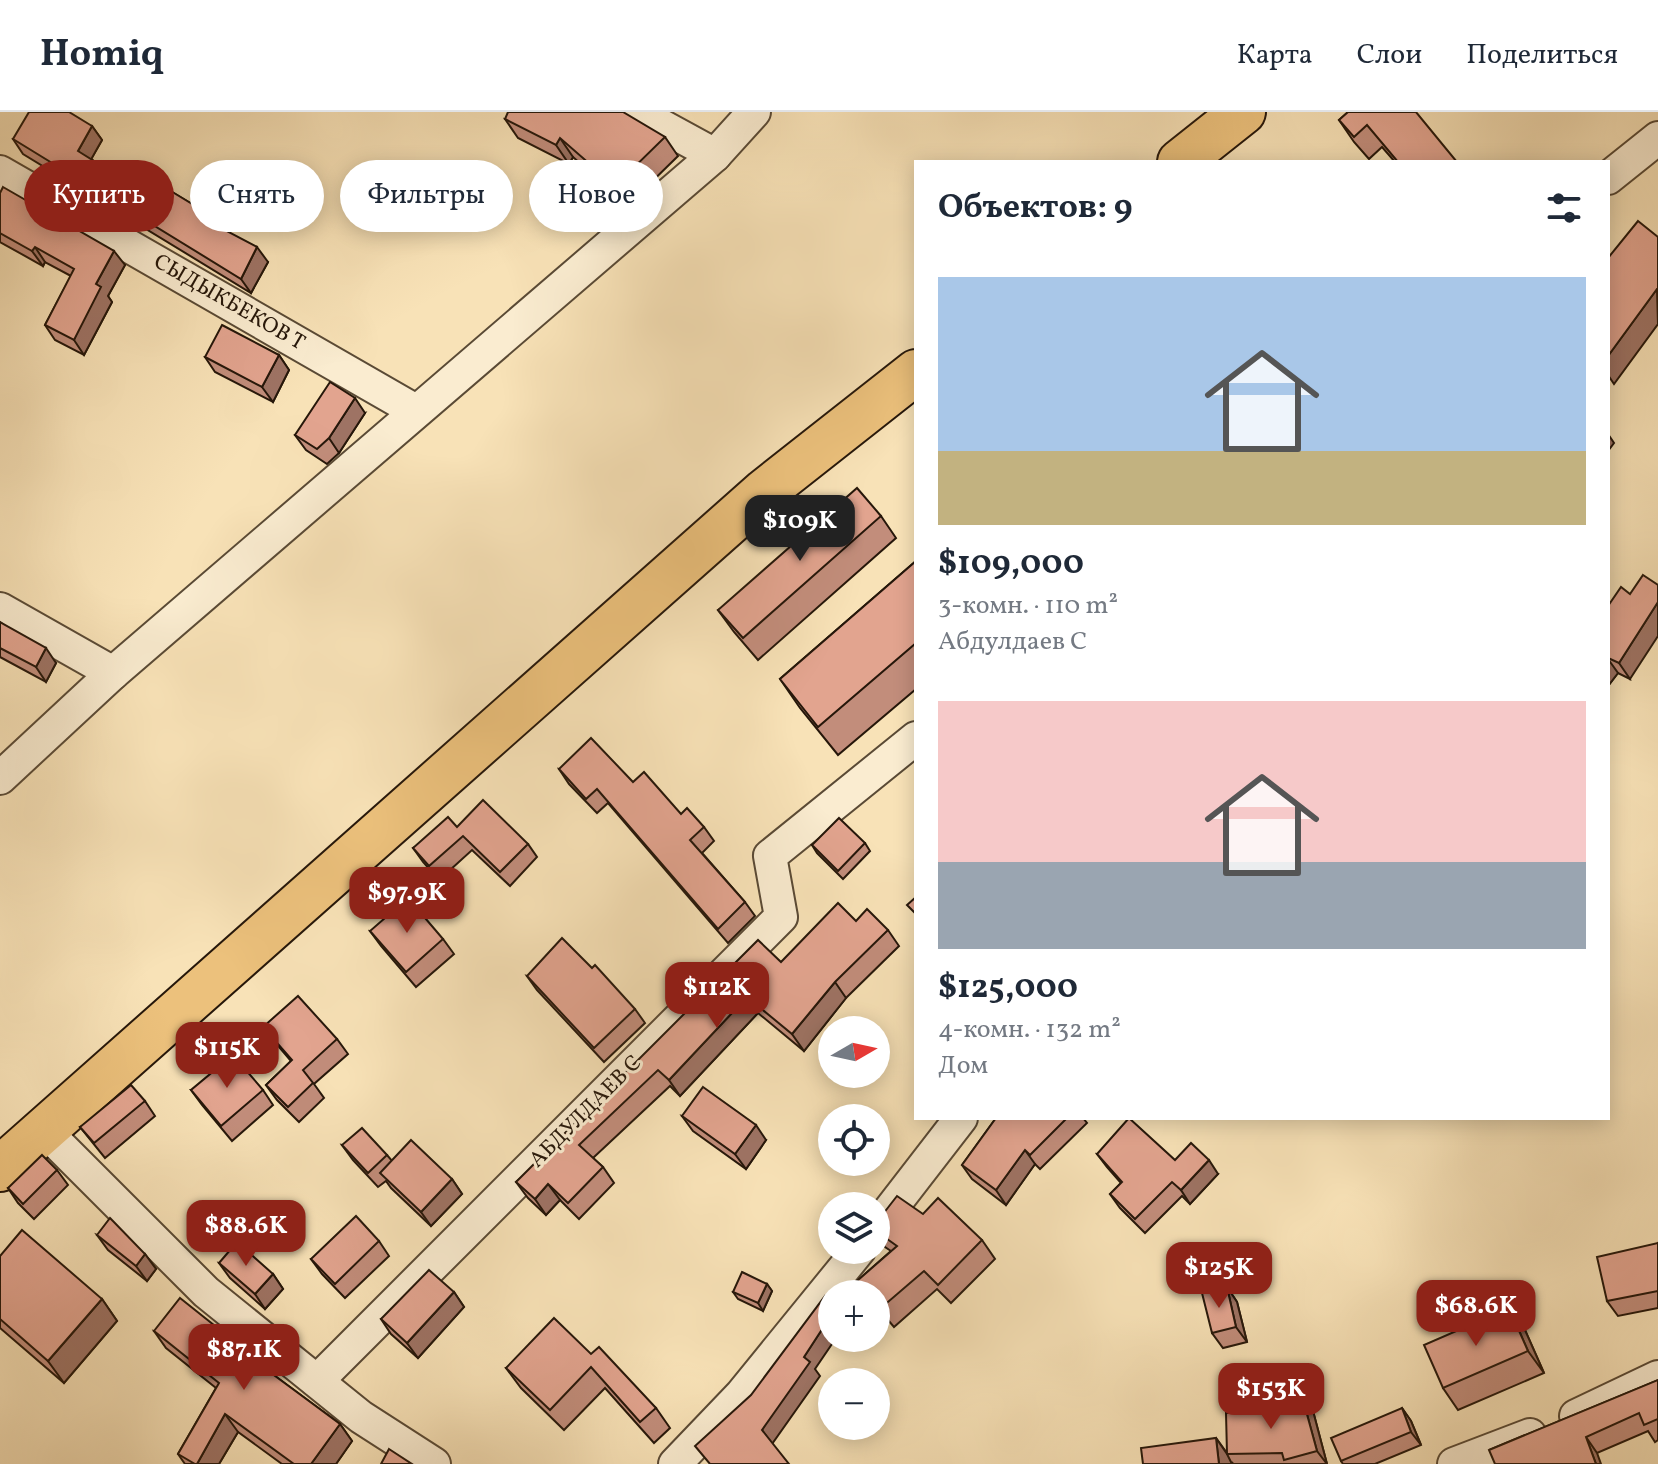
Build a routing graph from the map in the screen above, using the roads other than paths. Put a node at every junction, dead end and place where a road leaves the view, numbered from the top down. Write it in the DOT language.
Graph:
graph roads {
  1 [pos="636,112"];
  2 [pos="754,112"];
  3 [pos="1243,112"];
  4 [pos="1658,138"];
  5 [pos="715,155"];
  6 [pos="1183,160"];
  7 [pos="0,172"];
  8 [pos="1610,176"];
  9 [pos="914,374"];
  10 [pos="416,411"];
  11 [pos="0,609"];
  12 [pos="113,673"];
  13 [pos="914,740"];
  14 [pos="0,778"];
  15 [pos="959,1120"];
  16 [pos="44,1130"];
  17 [pos="0,1169"];
  18 [pos="890,1210"];
  19 [pos="848,1264"];
  20 [pos="1658,1377"];
  21 [pos="317,1381"];
  22 [pos="434,1464"];
  23 [pos="675,1464"];
  24 [pos="1454,1464"];
  1 -- 5 [label="street"];
  2 -- 5 [label="street"];
  3 -- 6 [label="highway"];
  4 -- 8 [label="street"];
  5 -- 10 [label="street"];
  7 -- 10 [label="street, СЫДЫКБЕКОВ Т"];
  9 -- 16 [label="highway"];
  10 -- 12 [label="street"];
  11 -- 12 [label="street"];
  12 -- 14 [label="street"];
  13 -- 21 [label="street, АБДУЛДАЕВ С"];
  15 -- 18 [label="street"];
  16 -- 17 [label="highway"];
  16 -- 21 [label="street"];
  19 -- 23 [label="street"];
  20 -- 24 [label="street"];
  21 -- 22 [label="street"];
}
